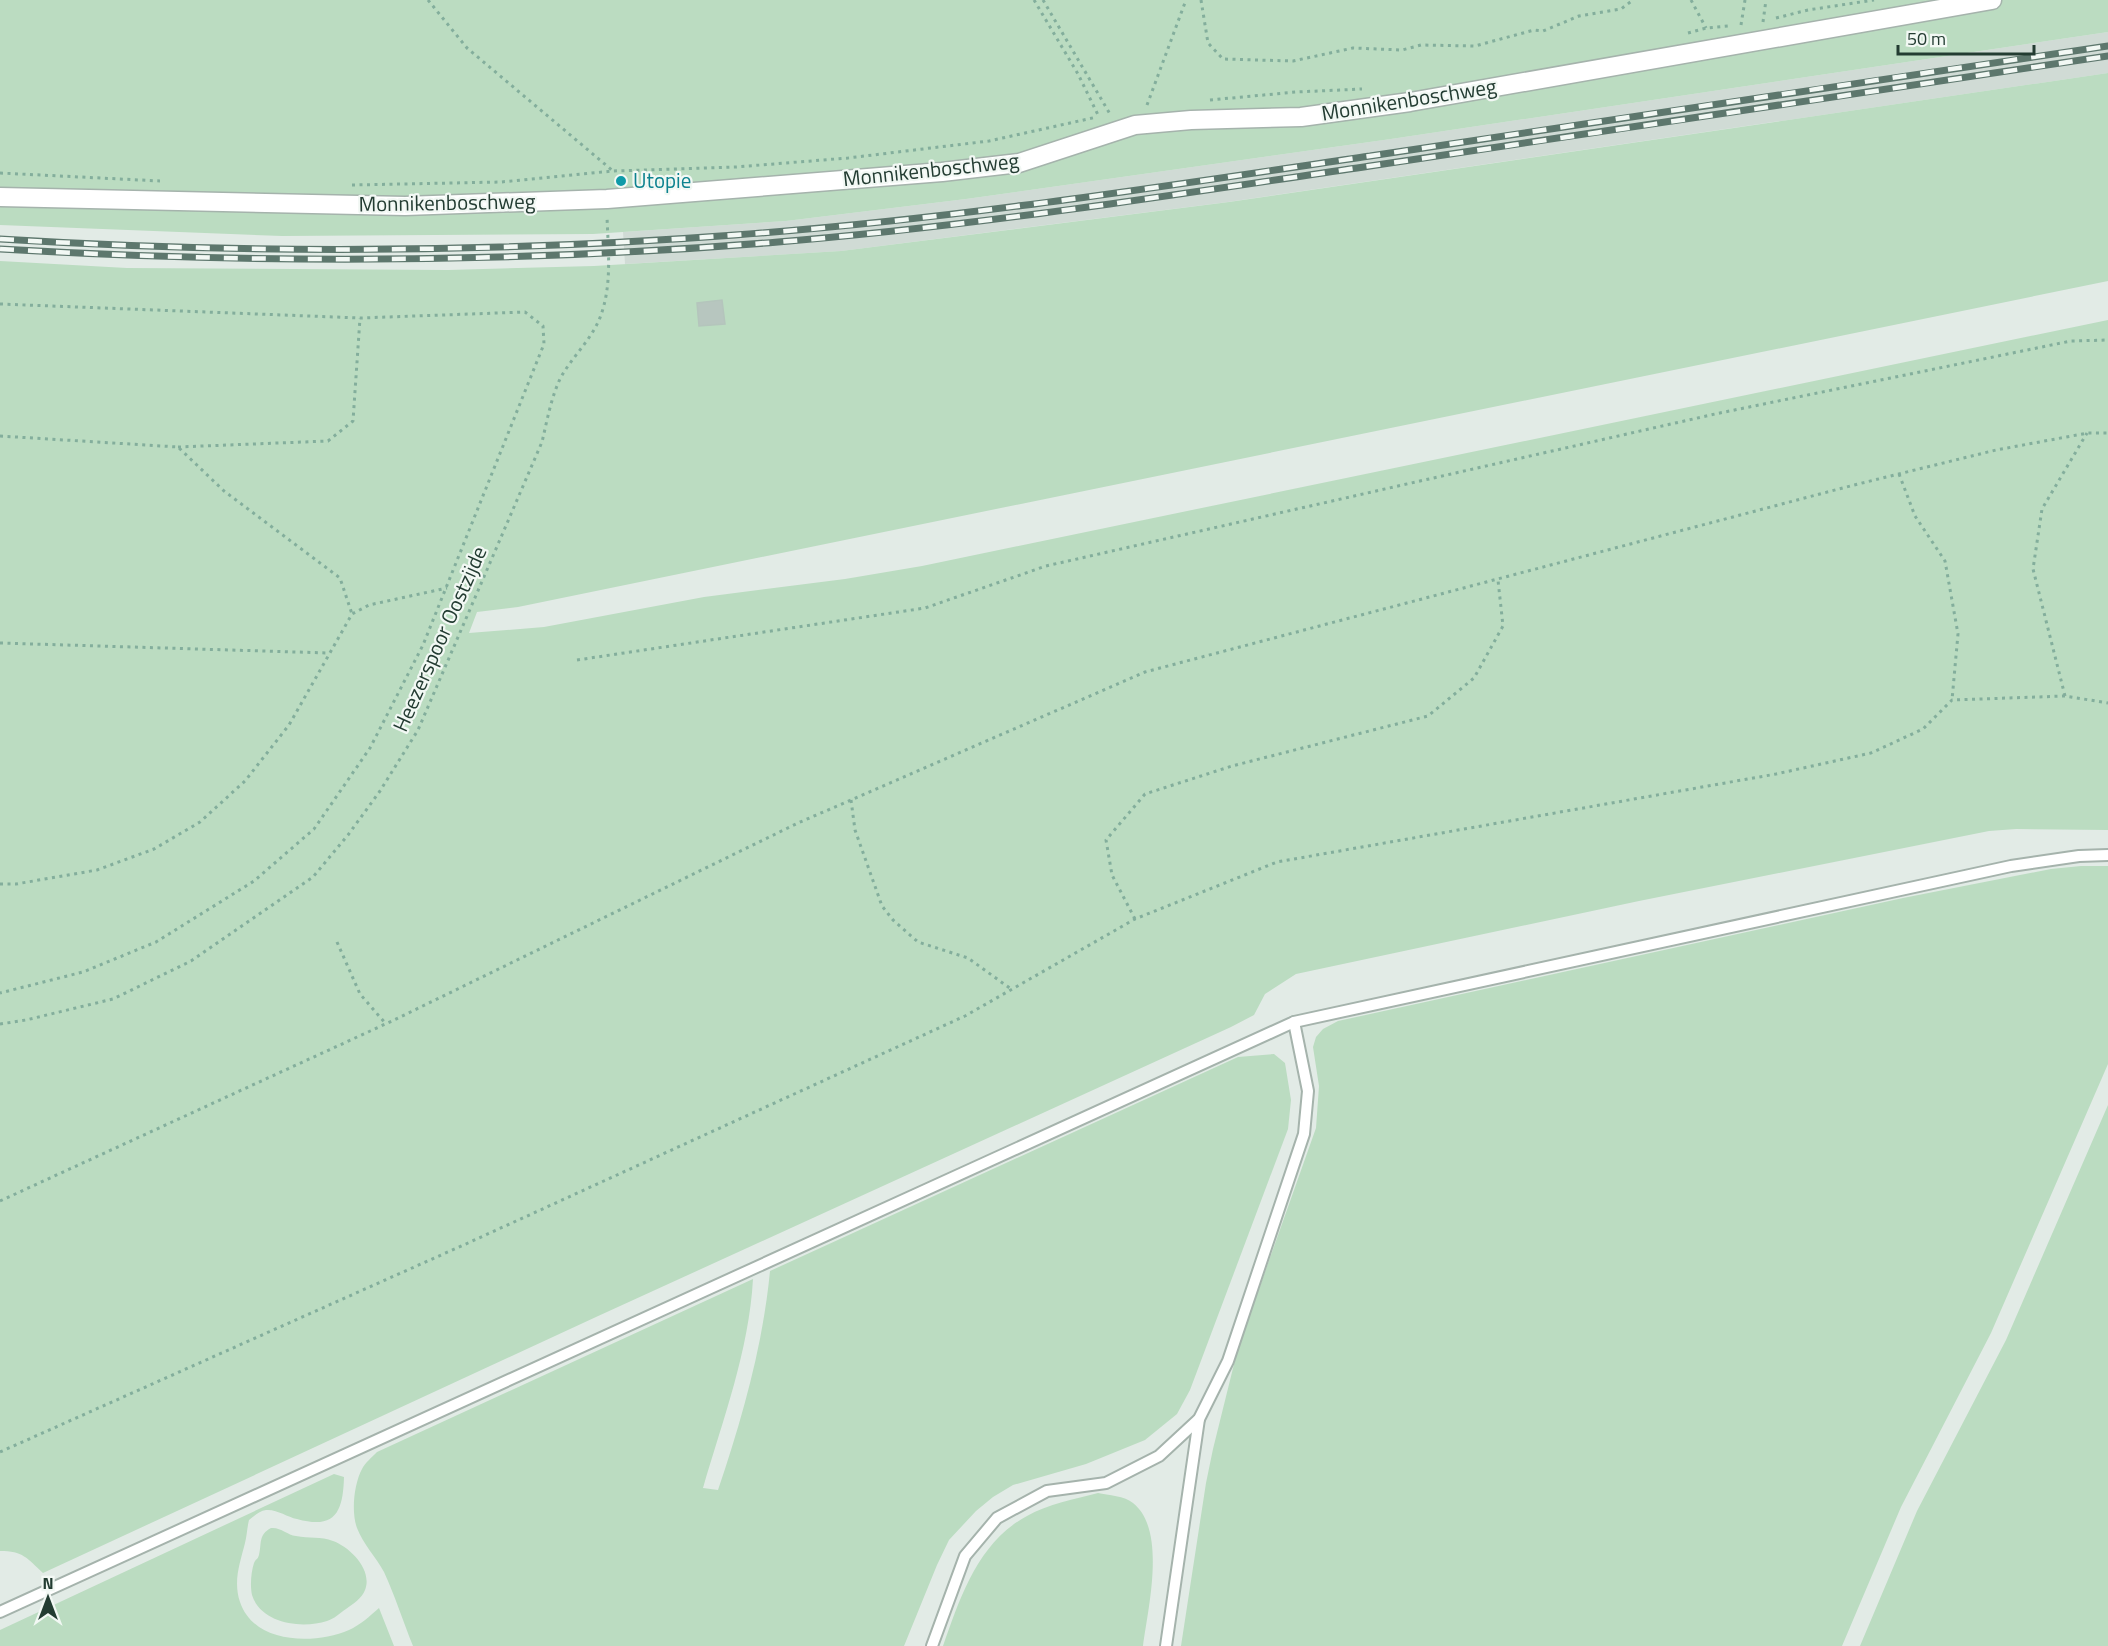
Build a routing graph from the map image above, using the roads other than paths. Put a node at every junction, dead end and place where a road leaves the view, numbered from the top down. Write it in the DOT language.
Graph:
graph roads {
  1 [pos="1992,0"];
  2 [pos="0,197"];
  3 [pos="2108,855"];
  4 [pos="1294,1022"];
  5 [pos="1199,1419"];
  6 [pos="0,1612"];
  7 [pos="932,1646"];
  8 [pos="1166,1646"];
  1 -- 2 [label="street, Monnikenboschweg"];
  3 -- 4 [label="lane"];
  4 -- 5 [label="lane"];
  4 -- 6 [label="lane"];
  5 -- 7 [label="lane"];
  5 -- 8 [label="lane"];
}
